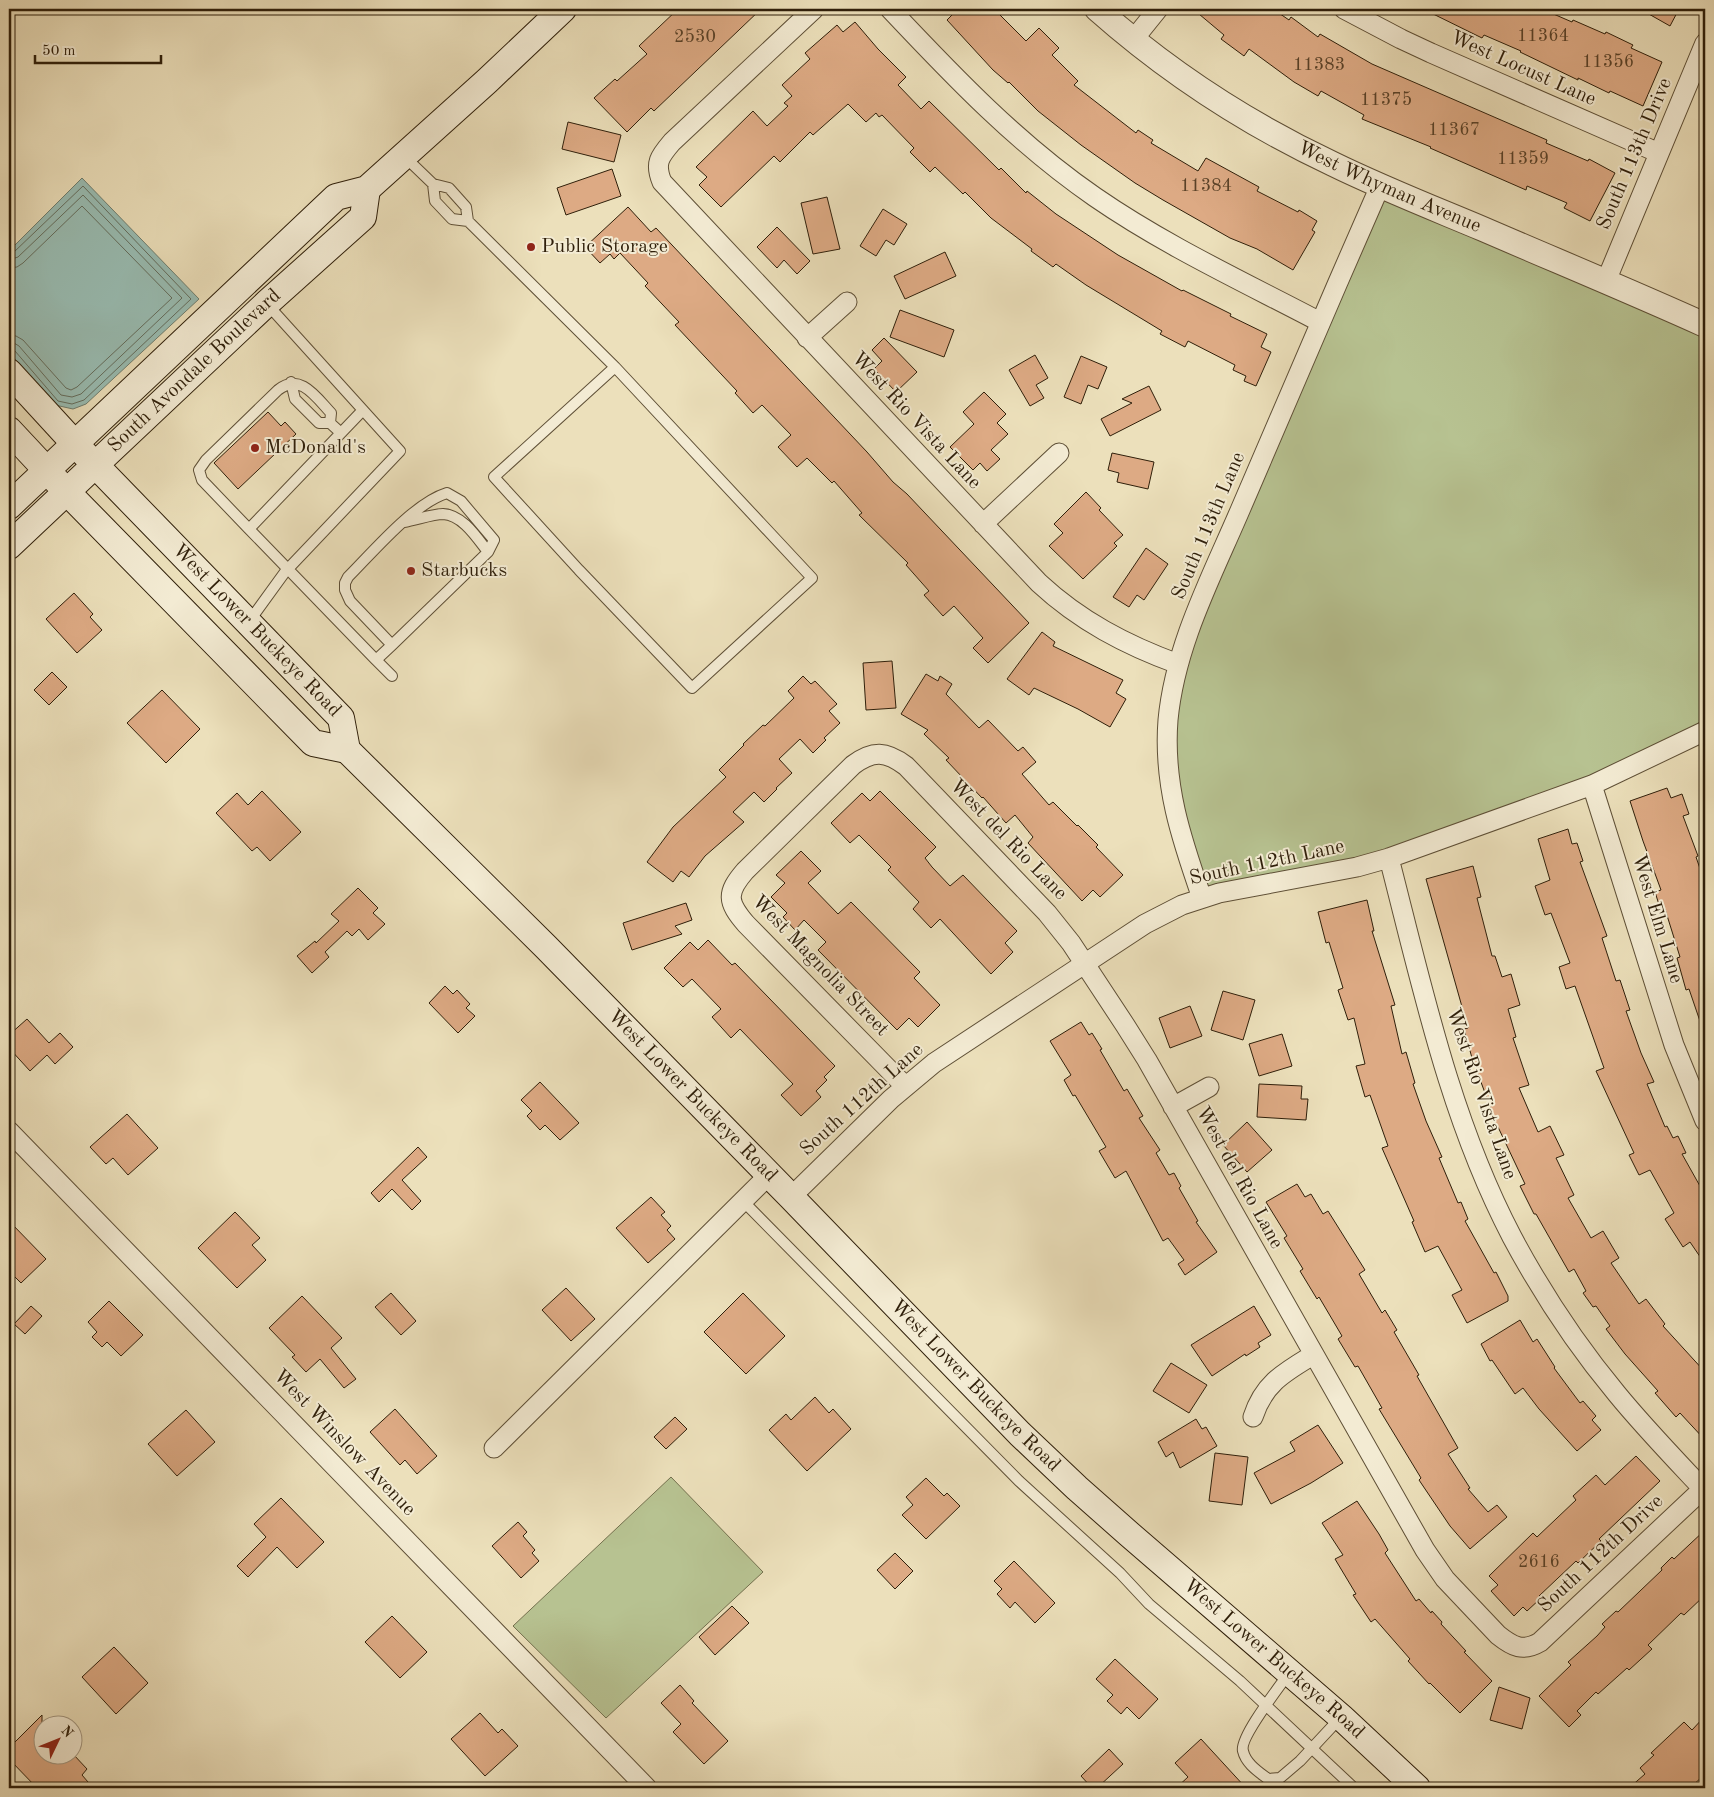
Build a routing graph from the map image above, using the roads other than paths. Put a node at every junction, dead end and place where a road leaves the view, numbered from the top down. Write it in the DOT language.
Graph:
graph roads {
  1 [pos="563,9"];
  2 [pos="814,9"];
  3 [pos="890,9"];
  4 [pos="1096,9"];
  5 [pos="1158,9"];
  6 [pos="1344,9"];
  7 [pos="1133,40"];
  8 [pos="1705,43"];
  9 [pos="1659,153"];
  10 [pos="404,156"];
  11 [pos="433,184"];
  12 [pos="1380,186"];
  13 [pos="367,189"];
  14 [pos="468,221"];
  15 [pos="1606,281"];
  16 [pos="848,302"];
  17 [pos="266,303"];
  18 [pos="1320,322"];
  19 [pos="1705,325"];
  20 [pos="807,338"];
  21 [pos="615,367"];
  22 [pos="9,372"];
  23 [pos="291,382"];
  24 [pos="363,410"];
  25 [pos="330,423"];
  26 [pos="9,430"];
  27 [pos="341,433"];
  28 [pos="75,444"];
  29 [pos="1059,453"];
  30 [pos="95,464"];
  31 [pos="47,471"];
  32 [pos="66,491"];
  33 [pos="9,506"];
  34 [pos="404,522"];
  35 [pos="983,524"];
  36 [pos="249,529"];
  37 [pos="9,546"];
  38 [pos="488,552"];
  39 [pos="288,570"];
  40 [pos="248,623"];
  41 [pos="392,645"];
  42 [pos="376,660"];
  43 [pos="1178,664"];
  44 [pos="392,676"];
  45 [pos="1705,731"];
  46 [pos="346,750"];
  47 [pos="1592,785"];
  48 [pos="1389,858"];
  49 [pos="730,895"];
  50 [pos="1202,898"];
  51 [pos="1084,964"];
  52 [pos="905,1086"];
  53 [pos="1209,1087"];
  54 [pos="1173,1107"];
  55 [pos="1705,1121"];
  56 [pos="9,1131"];
  57 [pos="769,1175"];
  58 [pos="791,1196"];
  59 [pos="743,1201"];
  60 [pos="1313,1355"];
  61 [pos="1253,1417"];
  62 [pos="494,1448"];
  63 [pos="1704,1488"];
  64 [pos="1525,1648"];
  65 [pos="1290,1672"];
  66 [pos="1266,1706"];
  67 [pos="1341,1716"];
  68 [pos="1312,1749"];
  69 [pos="647,1788"];
  70 [pos="1354,1788"];
  71 [pos="1417,1788"];
  1 -- 10 [label="main road, South Avondale Boulevard"];
  2 -- 20 [label="street, West Rio Vista Lane"];
  3 -- 18 [label="street"];
  4 -- 7 [label="street, West Whyman Avenue"];
  5 -- 7 [label="street"];
  6 -- 9 [label="street, West Locust Lane"];
  7 -- 12 [label="street, West Whyman Avenue"];
  8 -- 9 [label="street, South 113th Drive"];
  9 -- 15 [label="street, South 113th Drive"];
  10 -- 11 [label="lane"];
  10 -- 13 [label="main road, South Avondale Boulevard"];
  11 -- 14 [label="lane"];
  11 -- 14 [label="lane"];
  12 -- 15 [label="street, West Whyman Avenue"];
  12 -- 18 [label="street, South 113th Lane"];
  13 -- 17 [label="main road, South Avondale Boulevard"];
  13 -- 28 [label="main road, South Avondale Boulevard"];
  14 -- 21 [label="lane"];
  15 -- 19 [label="street, West Whyman Avenue"];
  16 -- 20 [label="street"];
  17 -- 24 [label="lane"];
  17 -- 30 [label="main road, South Avondale Boulevard"];
  18 -- 43 [label="street, South 113th Lane"];
  20 -- 35 [label="street, West Rio Vista Lane"];
  21 -- 21 [label="lane"];
  22 -- 28 [label="main road, West Lower Buckeye Road"];
  23 -- 25 [label="lane"];
  23 -- 25 [label="lane"];
  23 -- 36 [label="lane"];
  24 -- 27 [label="lane"];
  24 -- 39 [label="lane"];
  25 -- 27 [label="lane"];
  26 -- 31 [label="main road"];
  27 -- 36 [label="lane"];
  28 -- 30 [label="main road, West Lower Buckeye Road"];
  28 -- 31 [label="main road, South Avondale Boulevard"];
  29 -- 35 [label="street"];
  30 -- 32 [label="main road, South Avondale Boulevard"];
  30 -- 40 [label="main road, West Lower Buckeye Road"];
  31 -- 32 [label="main road"];
  31 -- 33 [label="main road, South Avondale Boulevard"];
  32 -- 37 [label="main road, South Avondale Boulevard"];
  32 -- 46 [label="main road"];
  34 -- 38 [label="lane"];
  34 -- 38 [label="lane"];
  34 -- 41 [label="lane"];
  35 -- 43 [label="street, West Rio Vista Lane"];
  36 -- 39 [label="lane"];
  38 -- 41 [label="lane"];
  39 -- 40 [label="lane"];
  39 -- 42 [label="lane"];
  40 -- 46 [label="main road, West Lower Buckeye Road"];
  41 -- 42 [label="lane"];
  42 -- 44 [label="lane"];
  43 -- 50 [label="street, South 113th Lane"];
  45 -- 47 [label="street, South 112th Lane"];
  46 -- 57 [label="main road, West Lower Buckeye Road"];
  47 -- 48 [label="street, South 112th Lane"];
  47 -- 55 [label="street, West Elm Lane"];
  48 -- 50 [label="street, South 112th Lane"];
  48 -- 63 [label="street, West Rio Vista Lane"];
  49 -- 51 [label="street, West del Rio Lane"];
  49 -- 52 [label="street, West Magnolia Street"];
  50 -- 51 [label="street, South 112th Lane"];
  51 -- 52 [label="street, South 112th Lane"];
  51 -- 54 [label="street, West del Rio Lane"];
  52 -- 58 [label="street, South 112th Lane"];
  53 -- 54 [label="street"];
  54 -- 60 [label="street, West del Rio Lane"];
  56 -- 69 [label="street, West Winslow Avenue"];
  57 -- 58 [label="main road, West Lower Buckeye Road"];
  57 -- 59 [label="street"];
  58 -- 65 [label="main road, West Lower Buckeye Road"];
  59 -- 62 [label="street"];
  59 -- 66 [label="lane"];
  60 -- 61 [label="street"];
  60 -- 64 [label="street, West del Rio Lane"];
  63 -- 64 [label="street, South 112th Drive"];
  65 -- 66 [label="lane"];
  65 -- 67 [label="main road, West Lower Buckeye Road"];
  66 -- 68 [label="lane"];
  66 -- 68 [label="lane"];
  67 -- 68 [label="lane"];
  67 -- 71 [label="main road, West Lower Buckeye Road"];
  68 -- 70 [label="lane"];
}
